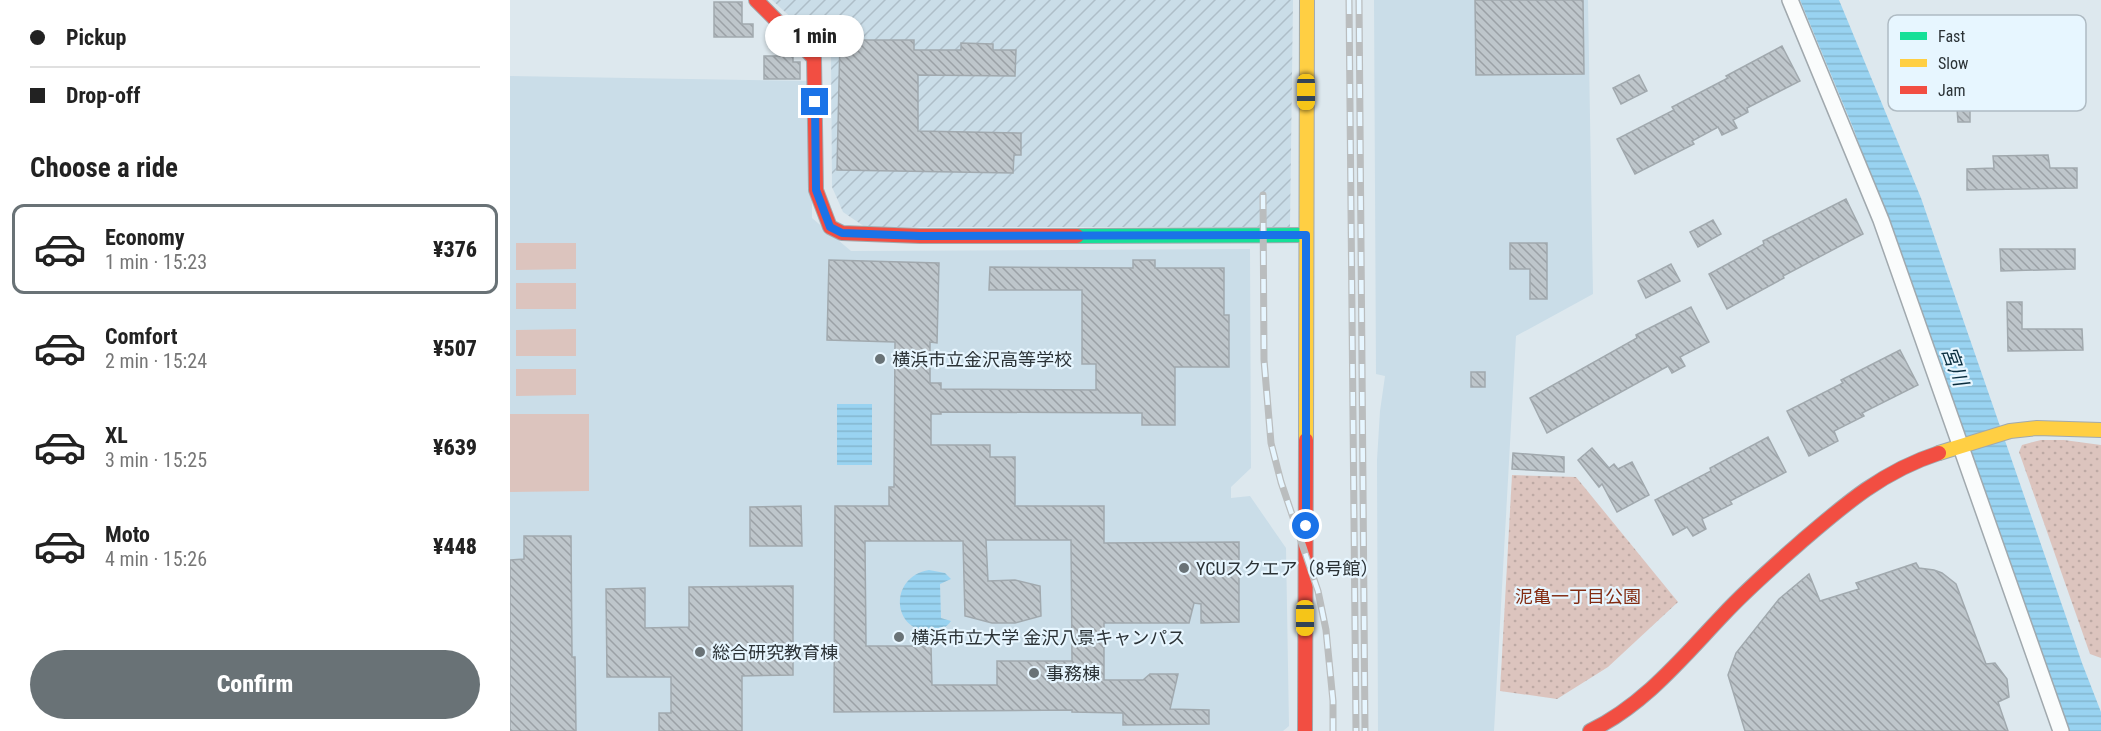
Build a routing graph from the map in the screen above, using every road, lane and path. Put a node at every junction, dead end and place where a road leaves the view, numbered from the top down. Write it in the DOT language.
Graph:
graph roads {
  1 [pos="756,0"];
  2 [pos="1307,0"];
  3 [pos="1790,0"];
  4 [pos="1306,235"];
  5 [pos="2101,430"];
  6 [pos="1963,446"];
  7 [pos="1305,731"];
  8 [pos="1590,731"];
  9 [pos="2061,731"];
  1 -- 4 [label="street"];
  2 -- 4 [label="street"];
  3 -- 6 [label="street"];
  4 -- 7 [label="street"];
  5 -- 6 [label="street"];
  6 -- 8 [label="street"];
  6 -- 9 [label="street"];
}
